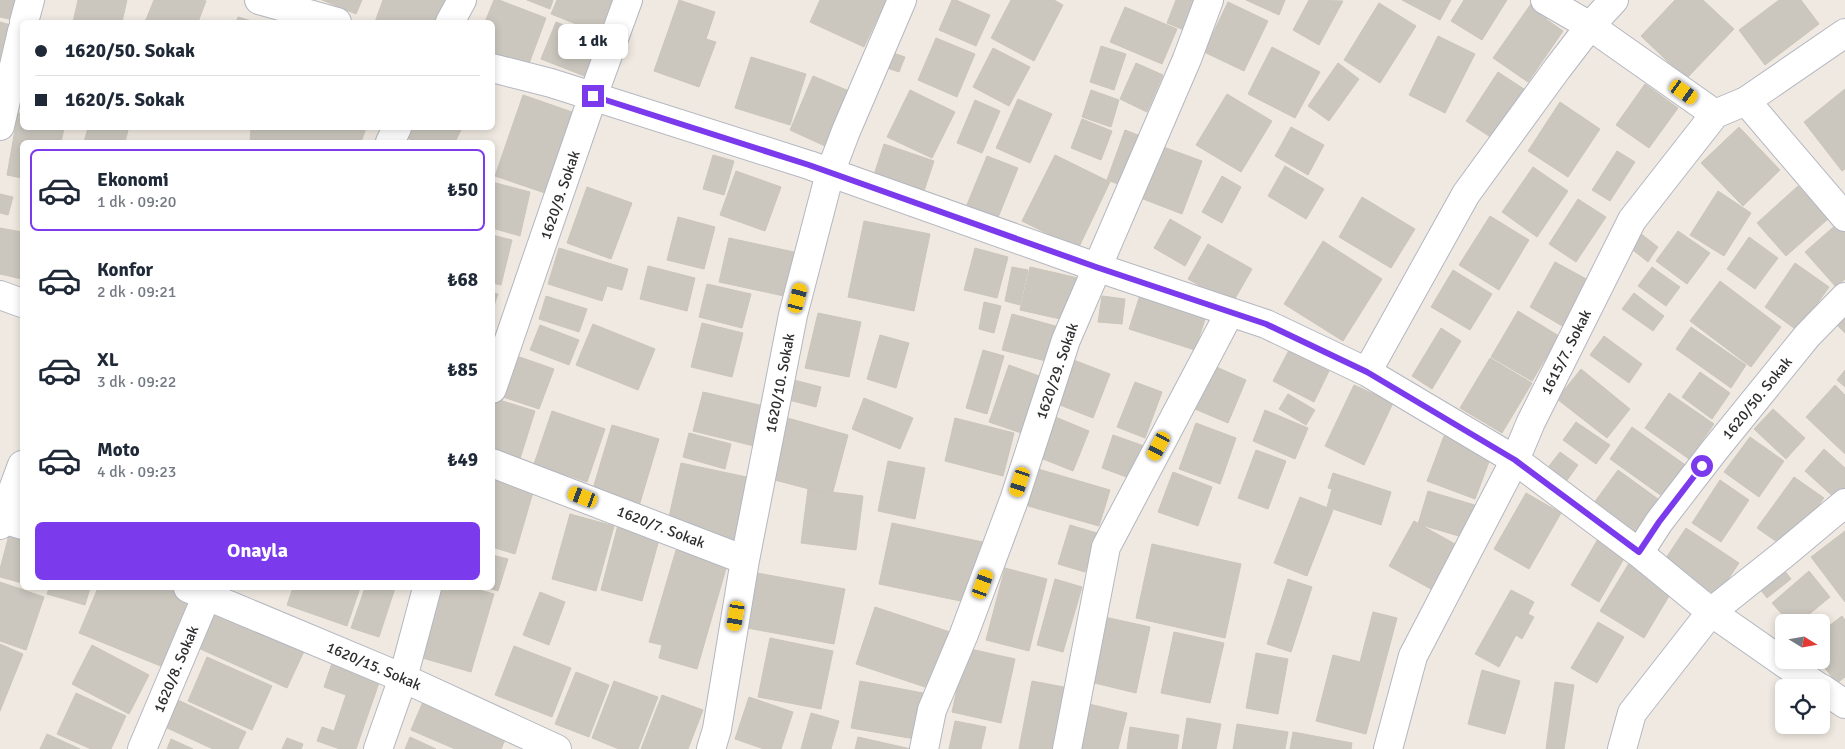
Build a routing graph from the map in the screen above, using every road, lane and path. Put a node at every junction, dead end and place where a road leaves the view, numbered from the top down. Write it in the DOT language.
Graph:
graph roads {
  1 [pos="30,0"];
  2 [pos="259,0"];
  3 [pos="462,0"];
  4 [pos="628,0"];
  5 [pos="902,0"];
  6 [pos="1209,0"];
  7 [pos="1545,0"];
  8 [pos="1614,0"];
  9 [pos="25,20"];
  10 [pos="331,20"];
  11 [pos="451,20"];
  12 [pos="1590,26"];
  13 [pos="1845,33"];
  14 [pos="20,40"];
  15 [pos="495,69"];
  16 [pos="593,96"];
  17 [pos="1746,101"];
  18 [pos="1715,114"];
  19 [pos="0,126"];
  20 [pos="830,173"];
  21 [pos="1845,217"];
  22 [pos="1096,267"];
  23 [pos="0,295"];
  24 [pos="1845,297"];
  25 [pos="20,302"];
  26 [pos="1230,312"];
  27 [pos="1367,372"];
  28 [pos="495,381"];
  29 [pos="1515,460"];
  30 [pos="495,463"];
  31 [pos="20,472"];
  32 [pos="1845,503"];
  33 [pos="6,522"];
  34 [pos="1639,552"];
  35 [pos="745,560"];
  36 [pos="201,590"];
  37 [pos="426,590"];
  38 [pos="1711,612"];
  39 [pos="402,678"];
  40 [pos="1808,679"];
  41 [pos="1830,694"];
  42 [pos="1845,704"];
  43 [pos="142,749"];
  44 [pos="378,749"];
  45 [pos="557,749"];
  46 [pos="711,749"];
  47 [pos="924,749"];
  48 [pos="1067,749"];
  49 [pos="1388,749"];
  50 [pos="1622,749"];
  1 -- 9 [label="street"];
  2 -- 10 [label="street"];
  3 -- 11 [label="street"];
  4 -- 16 [label="street, 1620/9. Sokak"];
  5 -- 20 [label="street, 1620/10. Sokak"];
  6 -- 22 [label="street, 1620/29. Sokak"];
  7 -- 12 [label="street"];
  8 -- 12 [label="street"];
  12 -- 18 [label="street"];
  12 -- 27 [label="street"];
  13 -- 17 [label="street, 1615/7. Sokak"];
  14 -- 19 [label="street"];
  15 -- 16 [label="street"];
  16 -- 20 [label="street"];
  16 -- 28 [label="street, 1620/9. Sokak"];
  17 -- 18 [label="street, 1615/7. Sokak"];
  17 -- 21 [label="street"];
  18 -- 29 [label="street, 1615/7. Sokak"];
  20 -- 22 [label="street"];
  20 -- 35 [label="street, 1620/10. Sokak"];
  22 -- 26 [label="street"];
  22 -- 47 [label="street, 1620/29. Sokak"];
  23 -- 25 [label="street"];
  24 -- 34 [label="street, 1620/50. Sokak"];
  26 -- 27 [label="street"];
  26 -- 48 [label="street"];
  27 -- 29 [label="street"];
  29 -- 34 [label="street"];
  29 -- 49 [label="street, 1615/7. Sokak"];
  30 -- 35 [label="street, 1620/7. Sokak"];
  31 -- 33 [label="street"];
  32 -- 38 [label="street"];
  34 -- 38 [label="street"];
  35 -- 46 [label="street, 1620/10. Sokak"];
  36 -- 39 [label="street, 1620/15. Sokak"];
  36 -- 43 [label="street, 1620/8. Sokak"];
  37 -- 39 [label="street"];
  38 -- 40 [label="street"];
  38 -- 50 [label="street"];
  39 -- 44 [label="street"];
  39 -- 45 [label="street, 1620/15. Sokak"];
  41 -- 42 [label="street"];
}
